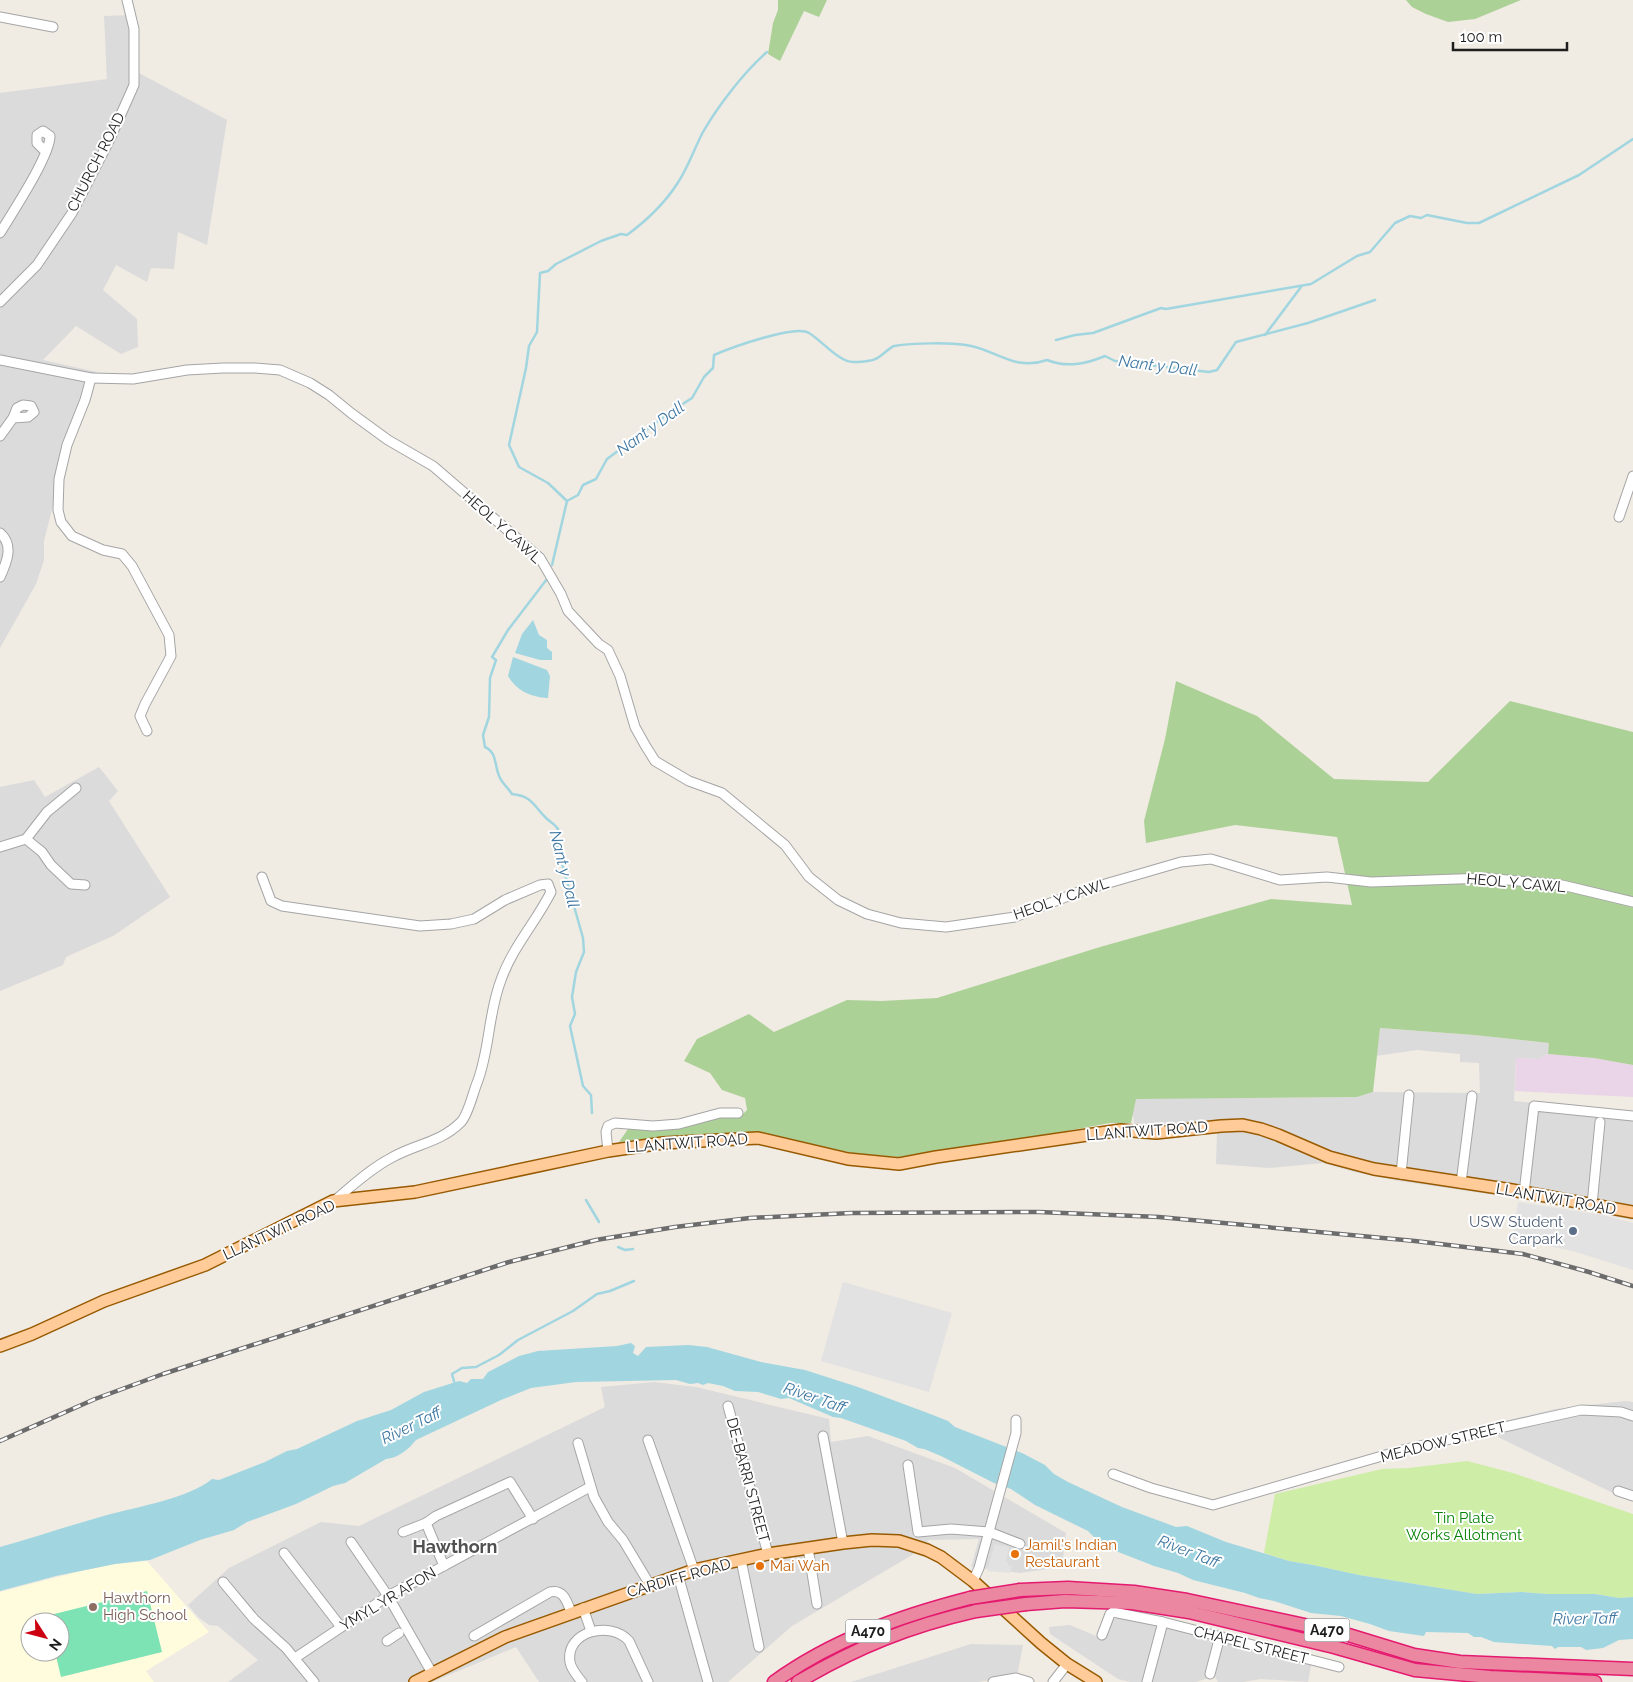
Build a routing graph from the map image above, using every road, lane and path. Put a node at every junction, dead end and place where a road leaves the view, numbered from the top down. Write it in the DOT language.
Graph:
graph roads {
  1 [pos="127,0"];
  2 [pos="0,17"];
  3 [pos="53,27"];
  4 [pos="46,151"];
  5 [pos="0,233"];
  6 [pos="0,302"];
  7 [pos="0,360"];
  8 [pos="91,378"];
  9 [pos="13,418"];
  10 [pos="0,436"];
  11 [pos="1633,476"];
  12 [pos="1619,517"];
  13 [pos="0,533"];
  14 [pos="0,577"];
  15 [pos="146,731"];
  16 [pos="76,788"];
  17 [pos="26,839"];
  18 [pos="0,847"];
  19 [pos="262,877"];
  20 [pos="85,885"];
  21 [pos="1633,902"];
  22 [pos="1410,1095"];
  23 [pos="1472,1096"];
  24 [pos="738,1113"];
  25 [pos="1633,1116"];
  26 [pos="1600,1122"];
  27 [pos="608,1151"];
  28 [pos="1401,1174"];
  29 [pos="1461,1183"];
  30 [pos="1524,1193"];
  31 [pos="334,1201"];
  32 [pos="1592,1205"];
  33 [pos="1633,1212"];
  34 [pos="0,1346"];
  35 [pos="728,1406"];
  36 [pos="1633,1416"];
  37 [pos="1016,1420"];
  38 [pos="823,1436"];
  39 [pos="648,1440"];
  40 [pos="578,1444"];
  41 [pos="908,1465"];
  42 [pos="1114,1474"];
  43 [pos="590,1487"];
  44 [pos="1618,1491"];
  45 [pos="1633,1496"];
  46 [pos="533,1519"];
  47 [pos="426,1523"];
  48 [pos="403,1532"];
  49 [pos="989,1532"];
  50 [pos="351,1542"];
  51 [pos="843,1543"];
  52 [pos="1020,1544"];
  53 [pos="808,1548"];
  54 [pos="284,1553"];
  55 [pos="768,1554"];
  56 [pos="741,1560"];
  57 [pos="444,1566"];
  58 [pos="694,1570"];
  59 [pos="678,1575"];
  60 [pos="973,1580"];
  61 [pos="223,1582"];
  62 [pos="650,1585"];
  63 [pos="388,1596"];
  64 [pos="817,1604"];
  65 [pos="577,1610"];
  66 [pos="1163,1622"];
  67 [pos="342,1627"];
  68 [pos="404,1631"];
  69 [pos="591,1631"];
  70 [pos="1102,1635"];
  71 [pos="474,1636"];
  72 [pos="1220,1636"];
  73 [pos="387,1641"];
  74 [pos="759,1647"];
  75 [pos="295,1658"];
  76 [pos="1066,1664"];
  77 [pos="1339,1667"];
  78 [pos="1633,1669"];
  79 [pos="432,1673"];
  80 [pos="1210,1674"];
  81 [pos="314,1682"];
  82 [pos="415,1682"];
  83 [pos="582,1682"];
  84 [pos="648,1682"];
  85 [pos="708,1682"];
  86 [pos="774,1682"];
  87 [pos="798,1682"];
  88 [pos="993,1682"];
  89 [pos="1029,1682"];
  90 [pos="1053,1682"];
  91 [pos="1096,1682"];
  92 [pos="1147,1682"];
  93 [pos="1596,1682"];
  1 -- 6 [label="street, CHURCH ROAD"];
  2 -- 3 [label="street"];
  4 -- 5 [label="street"];
  7 -- 8 [label="street, HEOL Y CAWL"];
  8 -- 15 [label="street"];
  8 -- 21 [label="street, HEOL Y CAWL"];
  9 -- 10 [label="street"];
  11 -- 12 [label="street"];
  13 -- 14 [label="street"];
  16 -- 17 [label="street"];
  17 -- 18 [label="street"];
  17 -- 20 [label="street"];
  19 -- 31 [label="street"];
  22 -- 28 [label="street"];
  23 -- 29 [label="street"];
  24 -- 27 [label="street"];
  25 -- 30 [label="street"];
  26 -- 32 [label="street"];
  27 -- 28 [label="main road, LLANTWIT ROAD"];
  27 -- 31 [label="main road, LLANTWIT ROAD"];
  28 -- 29 [label="main road, LLANTWIT ROAD"];
  29 -- 30 [label="main road, LLANTWIT ROAD"];
  30 -- 32 [label="main road, LLANTWIT ROAD"];
  31 -- 34 [label="main road, LLANTWIT ROAD"];
  32 -- 33 [label="main road, LLANTWIT ROAD"];
  35 -- 55 [label="street, DE-BARRI STREET"];
  36 -- 42 [label="street, MEADOW STREET"];
  37 -- 49 [label="street"];
  38 -- 51 [label="street"];
  39 -- 58 [label="street"];
  40 -- 43 [label="street"];
  41 -- 49 [label="street"];
  43 -- 46 [label="street, YMYL YR AFON"];
  43 -- 62 [label="street"];
  44 -- 45 [label="street"];
  46 -- 47 [label="street"];
  46 -- 57 [label="street, YMYL YR AFON"];
  47 -- 48 [label="street"];
  47 -- 57 [label="street"];
  49 -- 52 [label="street"];
  49 -- 60 [label="street"];
  50 -- 63 [label="street"];
  51 -- 53 [label="main road, CARDIFF ROAD"];
  51 -- 60 [label="main road, CARDIFF ROAD"];
  53 -- 55 [label="main road, CARDIFF ROAD"];
  53 -- 64 [label="street"];
  54 -- 67 [label="street"];
  55 -- 56 [label="main road, CARDIFF ROAD"];
  56 -- 58 [label="main road, CARDIFF ROAD"];
  56 -- 74 [label="street"];
  57 -- 63 [label="street, YMYL YR AFON"];
  58 -- 59 [label="main road, CARDIFF ROAD"];
  59 -- 62 [label="main road, CARDIFF ROAD"];
  59 -- 85 [label="street"];
  60 -- 76 [label="main road, CARDIFF ROAD"];
  61 -- 75 [label="street"];
  62 -- 65 [label="main road, CARDIFF ROAD"];
  63 -- 67 [label="street, YMYL YR AFON"];
  63 -- 68 [label="street"];
  65 -- 69 [label="street"];
  65 -- 71 [label="street"];
  65 -- 79 [label="main road, CARDIFF ROAD"];
  66 -- 70 [label="street, CHAPEL STREET"];
  66 -- 72 [label="street, CHAPEL STREET"];
  66 -- 92 [label="street"];
  67 -- 75 [label="street, YMYL YR AFON"];
  68 -- 73 [label="street"];
  68 -- 79 [label="street"];
  69 -- 83 [label="street"];
  69 -- 84 [label="street"];
  72 -- 77 [label="street, CHAPEL STREET"];
  72 -- 80 [label="street"];
  75 -- 81 [label="street"];
  76 -- 90 [label="street"];
  76 -- 91 [label="main road, CARDIFF ROAD"];
  78 -- 86 [label="highway, A470, bridge"];
  79 -- 82 [label="main road, CARDIFF ROAD"];
  87 -- 93 [label="highway, A470, bridge"];
  88 -- 89 [label="street"];
}
